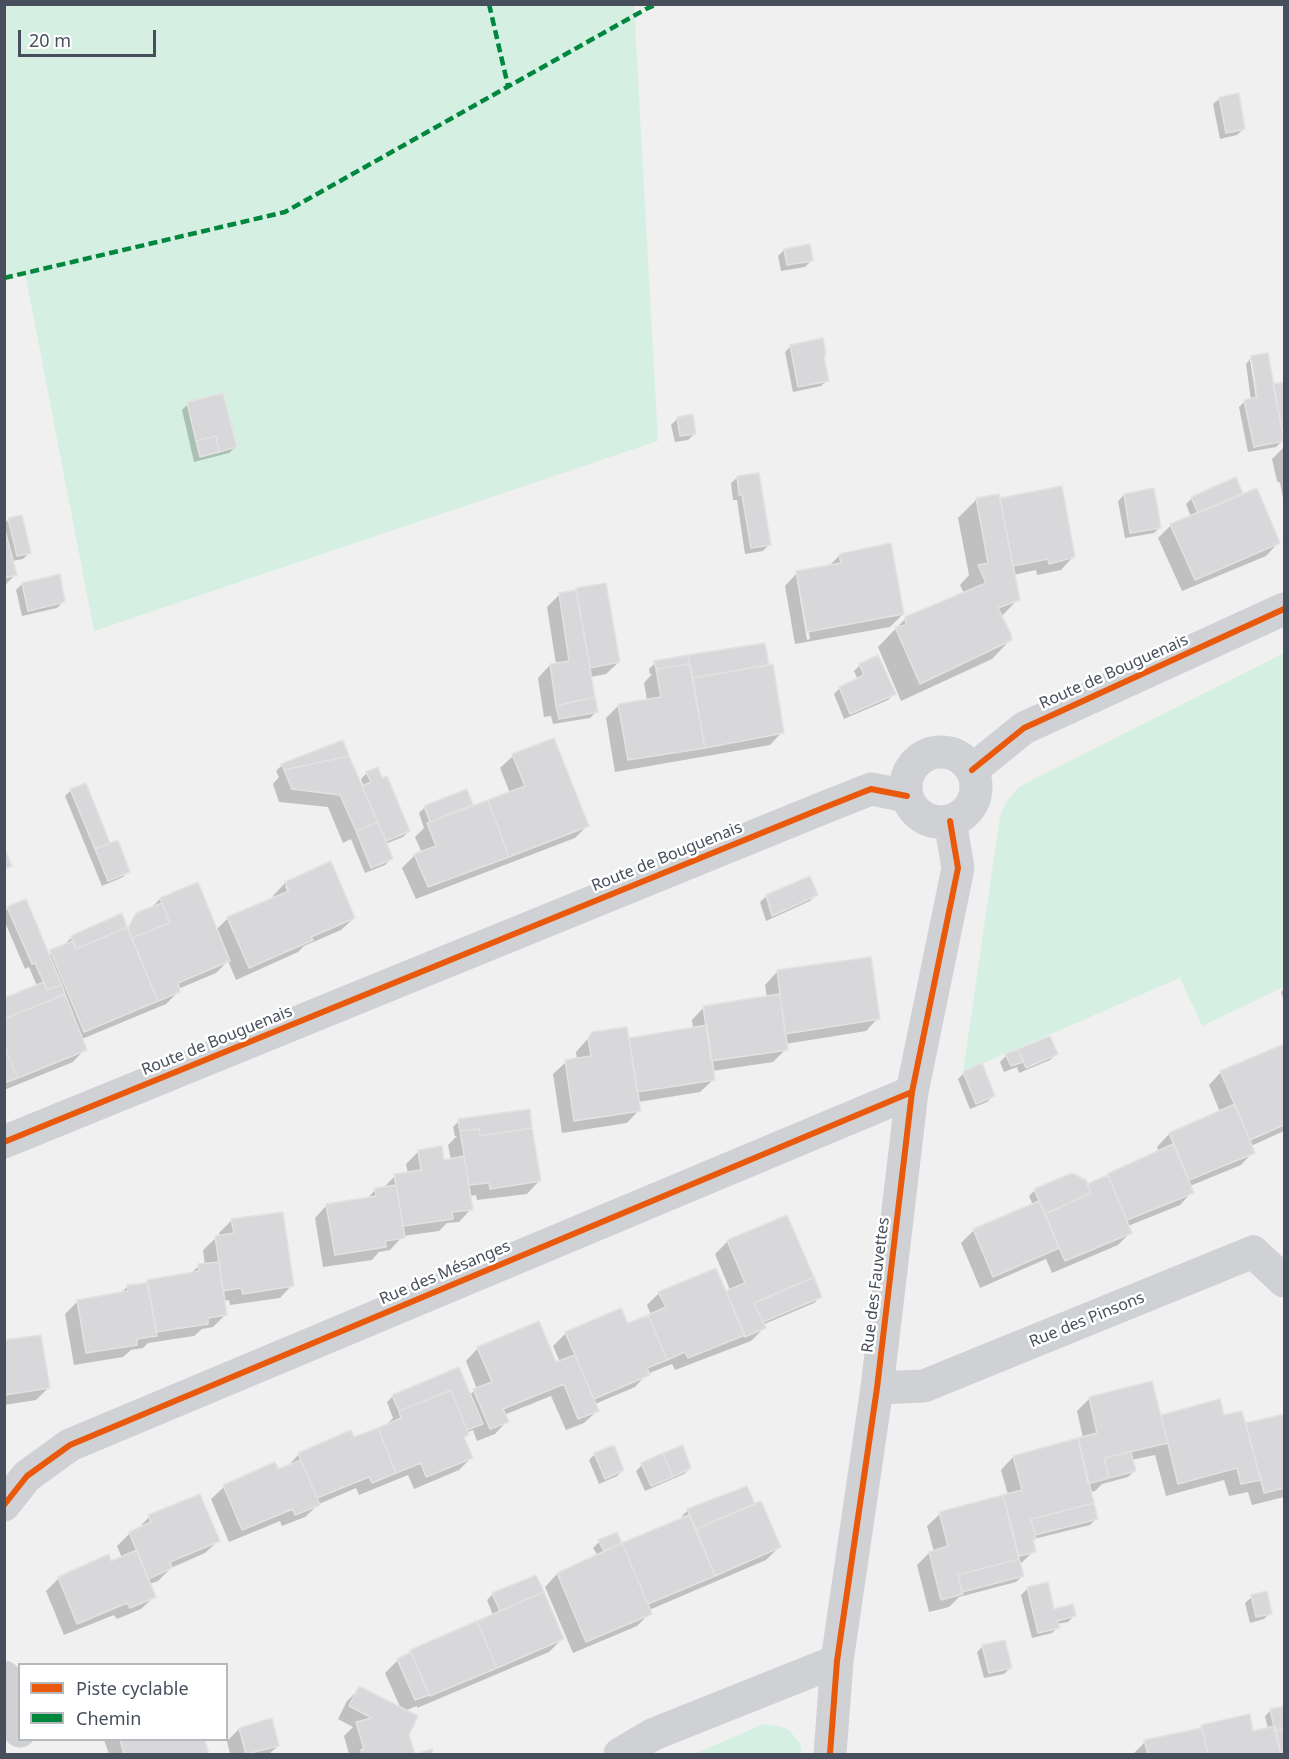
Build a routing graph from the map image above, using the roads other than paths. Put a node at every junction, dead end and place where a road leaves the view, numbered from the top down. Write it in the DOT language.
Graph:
graph roads {
  1 [pos="1284,609"];
  2 [pos="972,770"];
  3 [pos="907,796"];
  4 [pos="950,820"];
  5 [pos="912,1092"];
  6 [pos="4,1142"];
  7 [pos="1284,1281"];
  8 [pos="877,1388"];
  9 [pos="16,1479"];
  10 [pos="4,1505"];
  11 [pos="837,1661"];
  12 [pos="4,1677"];
  13 [pos="18,1724"];
  14 [pos="620,1755"];
  15 [pos="830,1755"];
  1 -- 2 [label="street, Route de Bouguenais"];
  2 -- 3 [label="street"];
  2 -- 4 [label="street"];
  3 -- 4 [label="street"];
  3 -- 6 [label="street, Route de Bouguenais"];
  4 -- 5 [label="street, Rue des Fauvettes"];
  5 -- 8 [label="street, Rue des Fauvettes"];
  5 -- 9 [label="street, Rue des Mésanges"];
  7 -- 8 [label="street, Rue des Pinsons"];
  8 -- 11 [label="street, Rue des Fauvettes"];
  9 -- 10 [label="street, Rue des Mésanges"];
  11 -- 14 [label="street"];
  11 -- 15 [label="street, Rue des Fauvettes"];
  12 -- 13 [label="street"];
}
